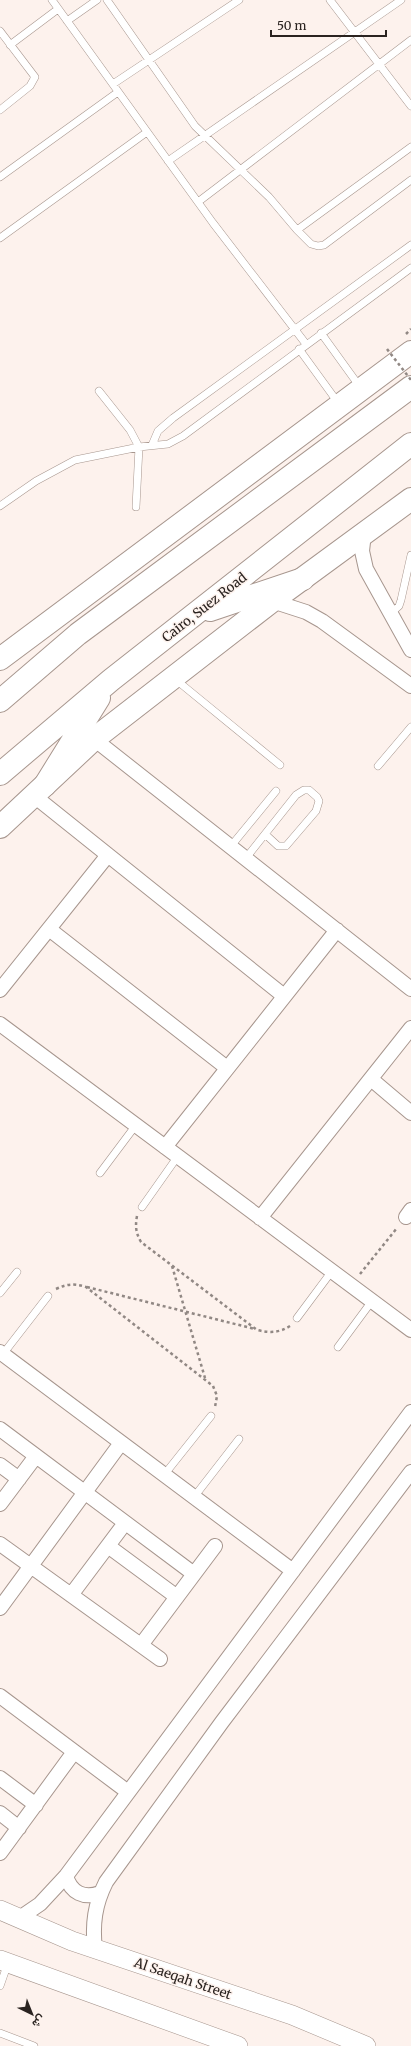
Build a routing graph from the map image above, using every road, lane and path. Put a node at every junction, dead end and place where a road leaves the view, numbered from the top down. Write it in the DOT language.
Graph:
graph roads {
  1 [pos="52,0"];
  2 [pos="97,0"];
  3 [pos="107,0"];
  4 [pos="239,0"];
  5 [pos="330,0"];
  6 [pos="400,0"];
  7 [pos="58,9"];
  8 [pos="67,21"];
  9 [pos="0,31"];
  10 [pos="354,32"];
  11 [pos="411,40"];
  12 [pos="10,45"];
  13 [pos="149,59"];
  14 [pos="379,64"];
  15 [pos="112,84"];
  16 [pos="118,92"];
  17 [pos="411,106"];
  18 [pos="0,110"];
  19 [pos="147,132"];
  20 [pos="205,136"];
  21 [pos="411,147"];
  22 [pos="168,161"];
  23 [pos="240,169"];
  24 [pos="0,177"];
  25 [pos="411,180"];
  26 [pos="198,202"];
  27 [pos="297,230"];
  28 [pos="0,238"];
  29 [pos="411,245"];
  30 [pos="411,268"];
  31 [pos="295,330"];
  32 [pos="321,333"];
  33 [pos="306,344"];
  34 [pos="299,349"];
  35 [pos="387,349"];
  36 [pos="411,352"];
  37 [pos="411,380"];
  38 [pos="411,387"];
  39 [pos="361,389"];
  40 [pos="99,391"];
  41 [pos="340,406"];
  42 [pos="411,444"];
  43 [pos="152,445"];
  44 [pos="139,447"];
  45 [pos="411,499"];
  46 [pos="0,506"];
  47 [pos="136,506"];
  48 [pos="364,533"];
  49 [pos="411,555"];
  50 [pos="303,579"];
  51 [pos="272,601"];
  52 [pos="390,614"];
  53 [pos="195,615"];
  54 [pos="411,650"];
  55 [pos="0,659"];
  56 [pos="172,677"];
  57 [pos="111,680"];
  58 [pos="411,686"];
  59 [pos="0,701"];
  60 [pos="411,727"];
  61 [pos="94,739"];
  62 [pos="280,765"];
  63 [pos="378,766"];
  64 [pos="0,774"];
  65 [pos="39,790"];
  66 [pos="276,791"];
  67 [pos="0,827"];
  68 [pos="265,834"];
  69 [pos="231,846"];
  70 [pos="108,855"];
  71 [pos="246,858"];
  72 [pos="49,929"];
  73 [pos="337,930"];
  74 [pos="411,989"];
  75 [pos="0,990"];
  76 [pos="284,996"];
  77 [pos="0,1024"];
  78 [pos="411,1028"];
  79 [pos="227,1068"];
  80 [pos="371,1079"];
  81 [pos="411,1113"];
  82 [pos="136,1125"];
  83 [pos="166,1147"];
  84 [pos="178,1156"];
  85 [pos="100,1173"];
  86 [pos="142,1207"];
  87 [pos="408,1214"];
  88 [pos="260,1218"];
  89 [pos="172,1265"];
  90 [pos="332,1271"];
  91 [pos="17,1272"];
  92 [pos="351,1286"];
  93 [pos="86,1287"];
  94 [pos="0,1294"];
  95 [pos="48,1296"];
  96 [pos="372,1301"];
  97 [pos="186,1312"];
  98 [pos="297,1318"];
  99 [pos="257,1330"];
  100 [pos="411,1330"];
  101 [pos="338,1347"];
  102 [pos="2,1353"];
  103 [pos="205,1379"];
  104 [pos="411,1412"];
  105 [pos="211,1416"];
  106 [pos="0,1429"];
  107 [pos="239,1439"];
  108 [pos="122,1443"];
  109 [pos="36,1456"];
  110 [pos="0,1465"];
  111 [pos="411,1472"];
  112 [pos="164,1475"];
  113 [pos="19,1479"];
  114 [pos="86,1493"];
  115 [pos="194,1497"];
  116 [pos="0,1504"];
  117 [pos="125,1523"];
  118 [pos="0,1544"];
  119 [pos="108,1546"];
  120 [pos="215,1546"];
  121 [pos="31,1566"];
  122 [pos="293,1571"];
  123 [pos="194,1574"];
  124 [pos="72,1595"];
  125 [pos="177,1597"];
  126 [pos="0,1608"];
  127 [pos="141,1645"];
  128 [pos="160,1659"];
  129 [pos="0,1697"];
  130 [pos="74,1752"];
  131 [pos="0,1778"];
  132 [pos="128,1792"];
  133 [pos="36,1805"];
  134 [pos="0,1814"];
  135 [pos="19,1828"];
  136 [pos="0,1853"];
  137 [pos="66,1876"];
  138 [pos="100,1893"];
  139 [pos="0,1910"];
  140 [pos="18,1919"];
  141 [pos="95,1949"];
  142 [pos="4,1962"];
  143 [pos="0,1986"];
  144 [pos="0,2033"];
  145 [pos="233,2045"];
  146 [pos="34,2046"];
  147 [pos="366,2046"];
  1 -- 7 [label="lane"];
  2 -- 8 [label="lane"];
  3 -- 13 [label="lane"];
  4 -- 13 [label="lane"];
  5 -- 10 [label="lane"];
  6 -- 10 [label="lane"];
  7 -- 8 [label="lane"];
  7 -- 12 [label="lane"];
  8 -- 15 [label="lane"];
  9 -- 12 [label="lane"];
  10 -- 14 [label="lane"];
  10 -- 20 [label="lane"];
  11 -- 14 [label="lane"];
  12 -- 18 [label="lane"];
  13 -- 15 [label="lane"];
  13 -- 20 [label="lane"];
  14 -- 17 [label="lane"];
  14 -- 23 [label="lane"];
  15 -- 16 [label="lane"];
  16 -- 19 [label="lane"];
  16 -- 24 [label="lane"];
  19 -- 22 [label="lane"];
  19 -- 28 [label="lane"];
  20 -- 22 [label="lane"];
  20 -- 23 [label="lane"];
  21 -- 27 [label="lane"];
  22 -- 26 [label="lane"];
  23 -- 26 [label="lane"];
  23 -- 27 [label="lane"];
  25 -- 27 [label="lane"];
  26 -- 31 [label="lane"];
  29 -- 31 [label="lane"];
  30 -- 32 [label="lane"];
  31 -- 33 [label="lane"];
  31 -- 43 [label="lane"];
  32 -- 33 [label="lane"];
  32 -- 39 [label="lane"];
  33 -- 34 [label="lane"];
  34 -- 41 [label="lane"];
  34 -- 43 [label="lane"];
  35 -- 37 [label="path, bridge"];
  36 -- 39 [label="main road"];
  38 -- 59 [label="main road"];
  39 -- 41 [label="main road"];
  40 -- 44 [label="lane"];
  41 -- 55 [label="main road"];
  42 -- 53 [label="main road, Cairo, Suez Road"];
  43 -- 44 [label="lane"];
  44 -- 46 [label="lane"];
  44 -- 47 [label="lane"];
  45 -- 48 [label="main road"];
  48 -- 50 [label="main road"];
  48 -- 52 [label="street"];
  49 -- 52 [label="lane"];
  50 -- 51 [label="main road"];
  50 -- 53 [label="main road"];
  51 -- 56 [label="main road"];
  51 -- 58 [label="street"];
  52 -- 54 [label="street"];
  53 -- 57 [label="main road, Cairo, Suez Road"];
  56 -- 61 [label="main road"];
  56 -- 62 [label="lane"];
  57 -- 64 [label="main road, Cairo, Suez Road"];
  57 -- 65 [label="main road"];
  60 -- 63 [label="lane"];
  61 -- 65 [label="main road"];
  61 -- 69 [label="street"];
  65 -- 67 [label="main road"];
  65 -- 70 [label="street"];
  66 -- 69 [label="lane"];
  68 -- 68 [label="lane"];
  68 -- 71 [label="lane"];
  69 -- 71 [label="street"];
  70 -- 72 [label="street"];
  70 -- 76 [label="street"];
  71 -- 73 [label="street"];
  72 -- 75 [label="street"];
  72 -- 79 [label="street"];
  73 -- 74 [label="street"];
  73 -- 76 [label="street"];
  76 -- 79 [label="street"];
  77 -- 82 [label="street"];
  78 -- 80 [label="street"];
  79 -- 83 [label="street"];
  80 -- 81 [label="street"];
  80 -- 88 [label="street"];
  82 -- 83 [label="street"];
  82 -- 85 [label="lane"];
  83 -- 84 [label="street"];
  84 -- 86 [label="lane"];
  84 -- 88 [label="street"];
  86 -- 89 [label="path"];
  87 -- 92 [label="path"];
  88 -- 90 [label="street"];
  89 -- 97 [label="path"];
  89 -- 99 [label="path"];
  90 -- 92 [label="street"];
  90 -- 98 [label="lane"];
  91 -- 94 [label="lane"];
  92 -- 96 [label="street"];
  93 -- 95 [label="path"];
  93 -- 97 [label="path"];
  93 -- 103 [label="path"];
  95 -- 102 [label="lane"];
  96 -- 100 [label="street"];
  96 -- 101 [label="lane"];
  97 -- 99 [label="path"];
  97 -- 103 [label="path"];
  98 -- 99 [label="path"];
  102 -- 108 [label="street"];
  103 -- 105 [label="path"];
  104 -- 122 [label="street"];
  105 -- 112 [label="lane"];
  106 -- 109 [label="street"];
  107 -- 115 [label="lane"];
  108 -- 112 [label="street"];
  108 -- 114 [label="street"];
  109 -- 113 [label="street"];
  109 -- 114 [label="street"];
  110 -- 113 [label="street"];
  111 -- 138 [label="street"];
  112 -- 115 [label="street"];
  113 -- 116 [label="street"];
  114 -- 117 [label="street"];
  114 -- 121 [label="street"];
  115 -- 122 [label="street"];
  117 -- 119 [label="street"];
  117 -- 123 [label="street"];
  118 -- 121 [label="street"];
  119 -- 124 [label="street"];
  119 -- 125 [label="street"];
  120 -- 123 [label="street"];
  121 -- 124 [label="street"];
  121 -- 126 [label="street"];
  122 -- 132 [label="street"];
  123 -- 125 [label="street"];
  124 -- 127 [label="street"];
  125 -- 127 [label="street"];
  127 -- 128 [label="street"];
  129 -- 130 [label="street"];
  130 -- 132 [label="street"];
  130 -- 133 [label="street"];
  131 -- 133 [label="street"];
  132 -- 137 [label="street"];
  133 -- 135 [label="street"];
  134 -- 135 [label="street"];
  135 -- 136 [label="street"];
  137 -- 138 [label="street"];
  137 -- 140 [label="street"];
  138 -- 141 [label="street"];
  139 -- 140 [label="street, Al Saeqah Street"];
  140 -- 141 [label="street, Al Saeqah Street"];
  141 -- 147 [label="street, Al Saeqah Street"];
  142 -- 143 [label="lane"];
  142 -- 145 [label="street"];
  144 -- 146 [label="lane"];
}
